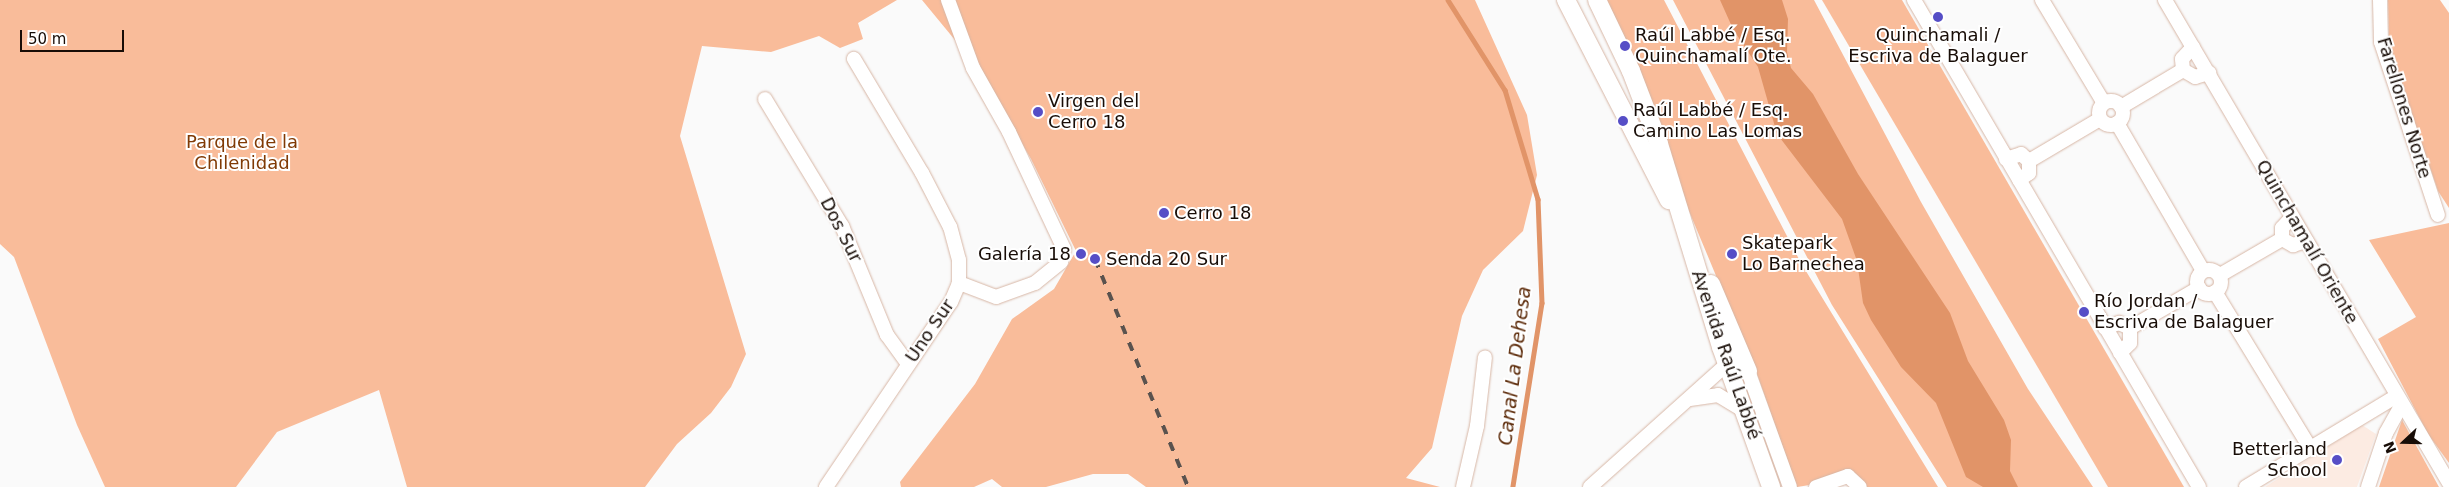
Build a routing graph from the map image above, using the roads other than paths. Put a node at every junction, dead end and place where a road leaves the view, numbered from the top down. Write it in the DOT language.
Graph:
graph roads {
  1 [pos="948,0"];
  2 [pos="1566,0"];
  3 [pos="1597,0"];
  4 [pos="1914,0"];
  5 [pos="2042,0"];
  6 [pos="2164,0"];
  7 [pos="2380,0"];
  8 [pos="1579,27"];
  9 [pos="1614,33"];
  10 [pos="2193,48"];
  11 [pos="854,59"];
  12 [pos="2183,70"];
  13 [pos="2208,73"];
  14 [pos="765,99"];
  15 [pos="2104,103"];
  16 [pos="2121,107"];
  17 [pos="2100,119"];
  18 [pos="2117,123"];
  19 [pos="2006,158"];
  20 [pos="2029,161"];
  21 [pos="2019,180"];
  22 [pos="2438,215"];
  23 [pos="2292,217"];
  24 [pos="1684,230"];
  25 [pos="2282,239"];
  26 [pos="2306,241"];
  27 [pos="2203,271"];
  28 [pos="2220,275"];
  29 [pos="959,283"];
  30 [pos="2199,288"];
  31 [pos="2216,292"];
  32 [pos="2105,328"];
  33 [pos="2130,328"];
  34 [pos="2120,353"];
  35 [pos="1485,357"];
  36 [pos="908,364"];
  37 [pos="1727,364"];
  38 [pos="1748,371"];
  39 [pos="1689,399"];
  40 [pos="2400,400"];
  41 [pos="1743,410"];
  42 [pos="2310,449"];
  43 [pos="2449,483"];
  44 [pos="826,487"];
  45 [pos="1464,487"];
  46 [pos="1590,487"];
  47 [pos="1771,487"];
  48 [pos="1790,487"];
  49 [pos="1816,487"];
  50 [pos="1860,487"];
  51 [pos="2199,487"];
  52 [pos="2246,487"];
  53 [pos="2368,487"];
  1 -- 29 [label="street"];
  2 -- 8 [label="street, Avenida Raúl Labbé"];
  3 -- 9 [label="street, Avenida Raúl Labbé"];
  4 -- 19 [label="street"];
  5 -- 15 [label="street"];
  6 -- 10 [label="street, Quinchamalí Oriente"];
  7 -- 22 [label="street, Farellones Norte"];
  8 -- 9 [label="street"];
  8 -- 24 [label="street, Avenida Raúl Labbé"];
  9 -- 24 [label="street, Avenida Raúl Labbé"];
  10 -- 12 [label="street"];
  10 -- 13 [label="street, Quinchamalí Oriente"];
  11 -- 29 [label="street, Uno Sur"];
  12 -- 13 [label="street"];
  12 -- 16 [label="street"];
  13 -- 23 [label="street, Quinchamalí Oriente"];
  14 -- 36 [label="street, Dos Sur"];
  15 -- 16 [label="street"];
  15 -- 17 [label="street"];
  16 -- 18 [label="street"];
  17 -- 18 [label="street"];
  17 -- 20 [label="street"];
  18 -- 27 [label="street"];
  19 -- 20 [label="street"];
  19 -- 21 [label="street"];
  20 -- 21 [label="street"];
  21 -- 32 [label="street"];
  23 -- 25 [label="street"];
  23 -- 26 [label="street, Quinchamalí Oriente"];
  24 -- 37 [label="street, Avenida Raúl Labbé"];
  24 -- 38 [label="street"];
  25 -- 26 [label="street"];
  25 -- 28 [label="street"];
  26 -- 40 [label="street, Quinchamalí Oriente"];
  27 -- 28 [label="street"];
  27 -- 30 [label="street"];
  28 -- 31 [label="street"];
  29 -- 36 [label="street, Uno Sur"];
  30 -- 31 [label="street"];
  30 -- 33 [label="street"];
  31 -- 42 [label="street"];
  32 -- 33 [label="street"];
  32 -- 34 [label="street"];
  33 -- 34 [label="street"];
  34 -- 51 [label="street"];
  35 -- 45 [label="street"];
  36 -- 44 [label="street, Uno Sur"];
  37 -- 38 [label="street"];
  37 -- 39 [label="street"];
  37 -- 41 [label="street, Avenida Raúl Labbé"];
  38 -- 48 [label="street"];
  39 -- 41 [label="street"];
  39 -- 46 [label="street"];
  40 -- 42 [label="street"];
  40 -- 43 [label="street, Quinchamalí Oriente"];
  40 -- 53 [label="street"];
  41 -- 47 [label="street, Avenida Raúl Labbé"];
  42 -- 52 [label="street"];
  49 -- 50 [label="street"];
}
